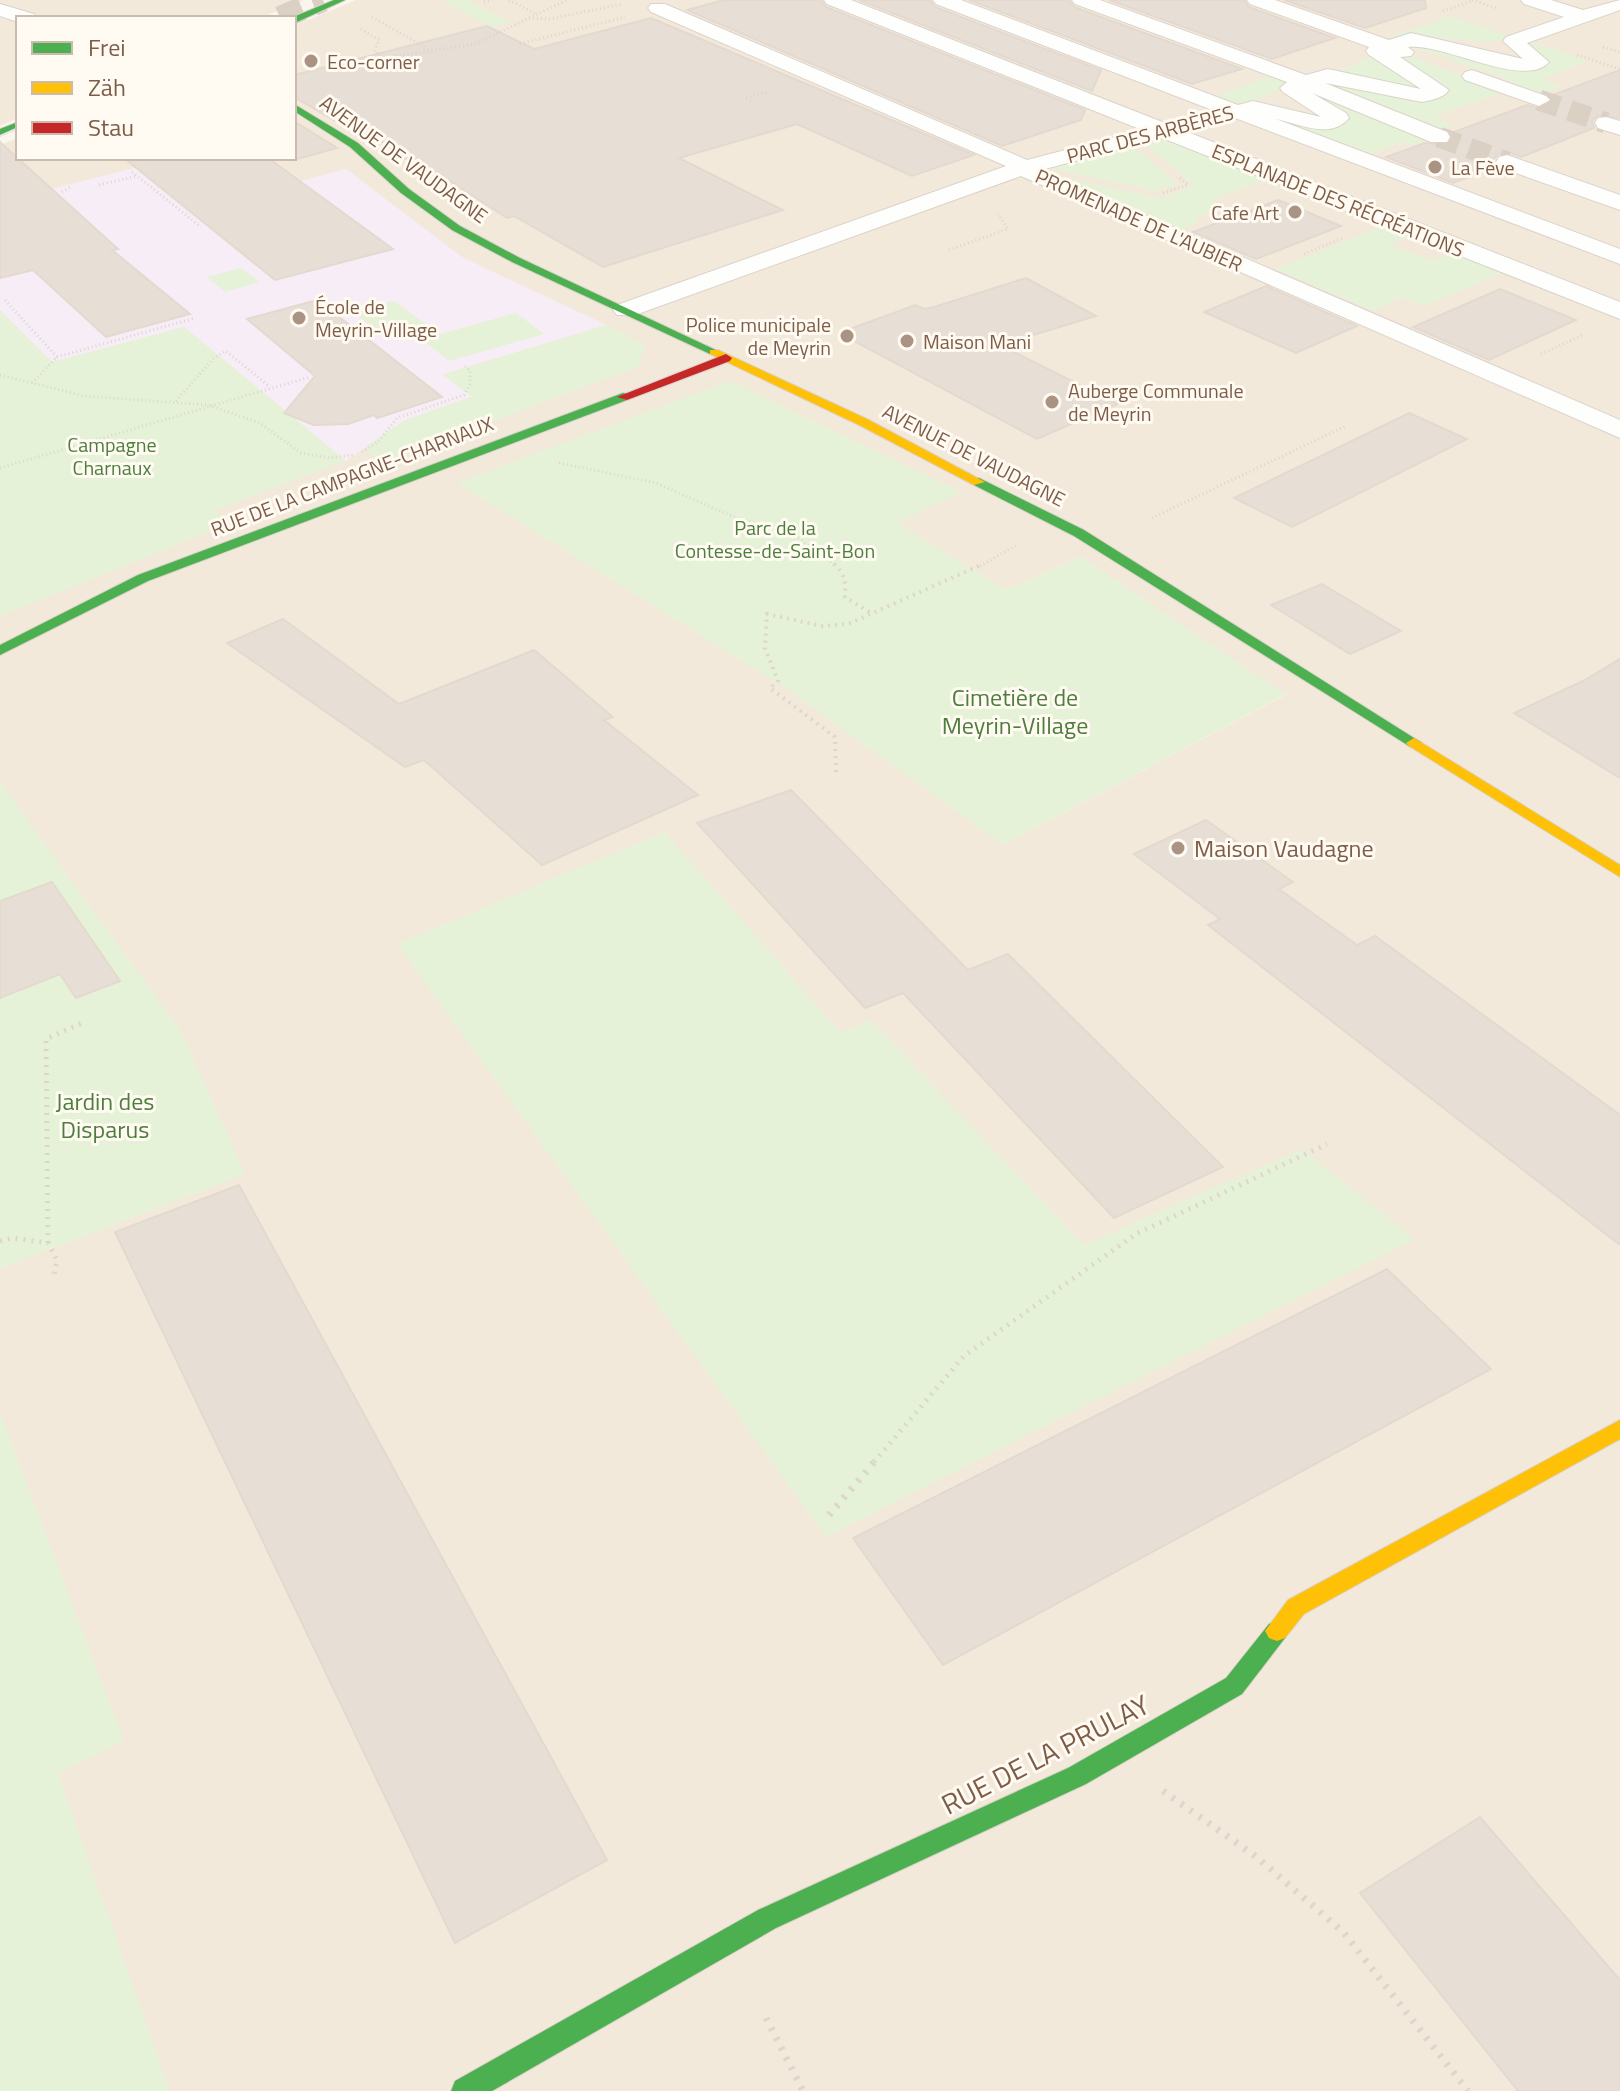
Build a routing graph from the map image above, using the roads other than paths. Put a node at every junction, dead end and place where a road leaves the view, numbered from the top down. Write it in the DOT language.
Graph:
graph roads {
  1 [pos="313,0"];
  2 [pos="341,0"];
  3 [pos="834,0"];
  4 [pos="943,0"];
  5 [pos="1082,0"];
  6 [pos="1257,0"];
  7 [pos="1531,0"];
  8 [pos="1620,4"];
  9 [pos="658,8"];
  10 [pos="0,10"];
  11 [pos="20,16"];
  12 [pos="276,16"];
  13 [pos="1585,17"];
  14 [pos="296,19"];
  15 [pos="1390,47"];
  16 [pos="1304,83"];
  17 [pos="1539,100"];
  18 [pos="296,108"];
  19 [pos="1238,111"];
  20 [pos="1163,131"];
  21 [pos="1439,137"];
  22 [pos="1507,162"];
  23 [pos="1025,167"];
  24 [pos="1620,203"];
  25 [pos="1620,257"];
  26 [pos="626,310"];
  27 [pos="1620,311"];
  28 [pos="726,358"];
  29 [pos="1620,430"];
  30 [pos="0,651"];
  31 [pos="1620,872"];
  32 [pos="1620,1429"];
  33 [pos="465,2091"];
  1 -- 12 [label="street"];
  2 -- 14 [label="street"];
  3 -- 20 [label="street, ESPLANADE DES RÉCRÉATIONS"];
  4 -- 19 [label="street, ESPLANADE DES RÉCRÉATIONS"];
  5 -- 16 [label="street"];
  6 -- 15 [label="street"];
  7 -- 13 [label="street"];
  8 -- 13 [label="street"];
  9 -- 23 [label="street, PROMENADE DE L'AUBIER"];
  10 -- 11 [label="street"];
  13 -- 15 [label="street"];
  15 -- 16 [label="street"];
  15 -- 17 [label="street"];
  16 -- 19 [label="street, PARC DES ARBÈRES"];
  16 -- 21 [label="street"];
  18 -- 26 [label="street, AVENUE DE VAUDAGNE"];
  19 -- 20 [label="street, PARC DES ARBÈRES"];
  19 -- 25 [label="street, ESPLANADE DES RÉCRÉATIONS"];
  20 -- 23 [label="street, PARC DES ARBÈRES"];
  20 -- 27 [label="street, ESPLANADE DES RÉCRÉATIONS"];
  22 -- 24 [label="street"];
  23 -- 26 [label="street, PARC DES ARBÈRES"];
  23 -- 29 [label="street, PROMENADE DE L'AUBIER"];
  26 -- 28 [label="street, AVENUE DE VAUDAGNE"];
  28 -- 30 [label="street, RUE DE LA CAMPAGNE-CHARNAUX"];
  28 -- 31 [label="street, AVENUE DE VAUDAGNE"];
  32 -- 33 [label="street, RUE DE LA PRULAY"];
}
